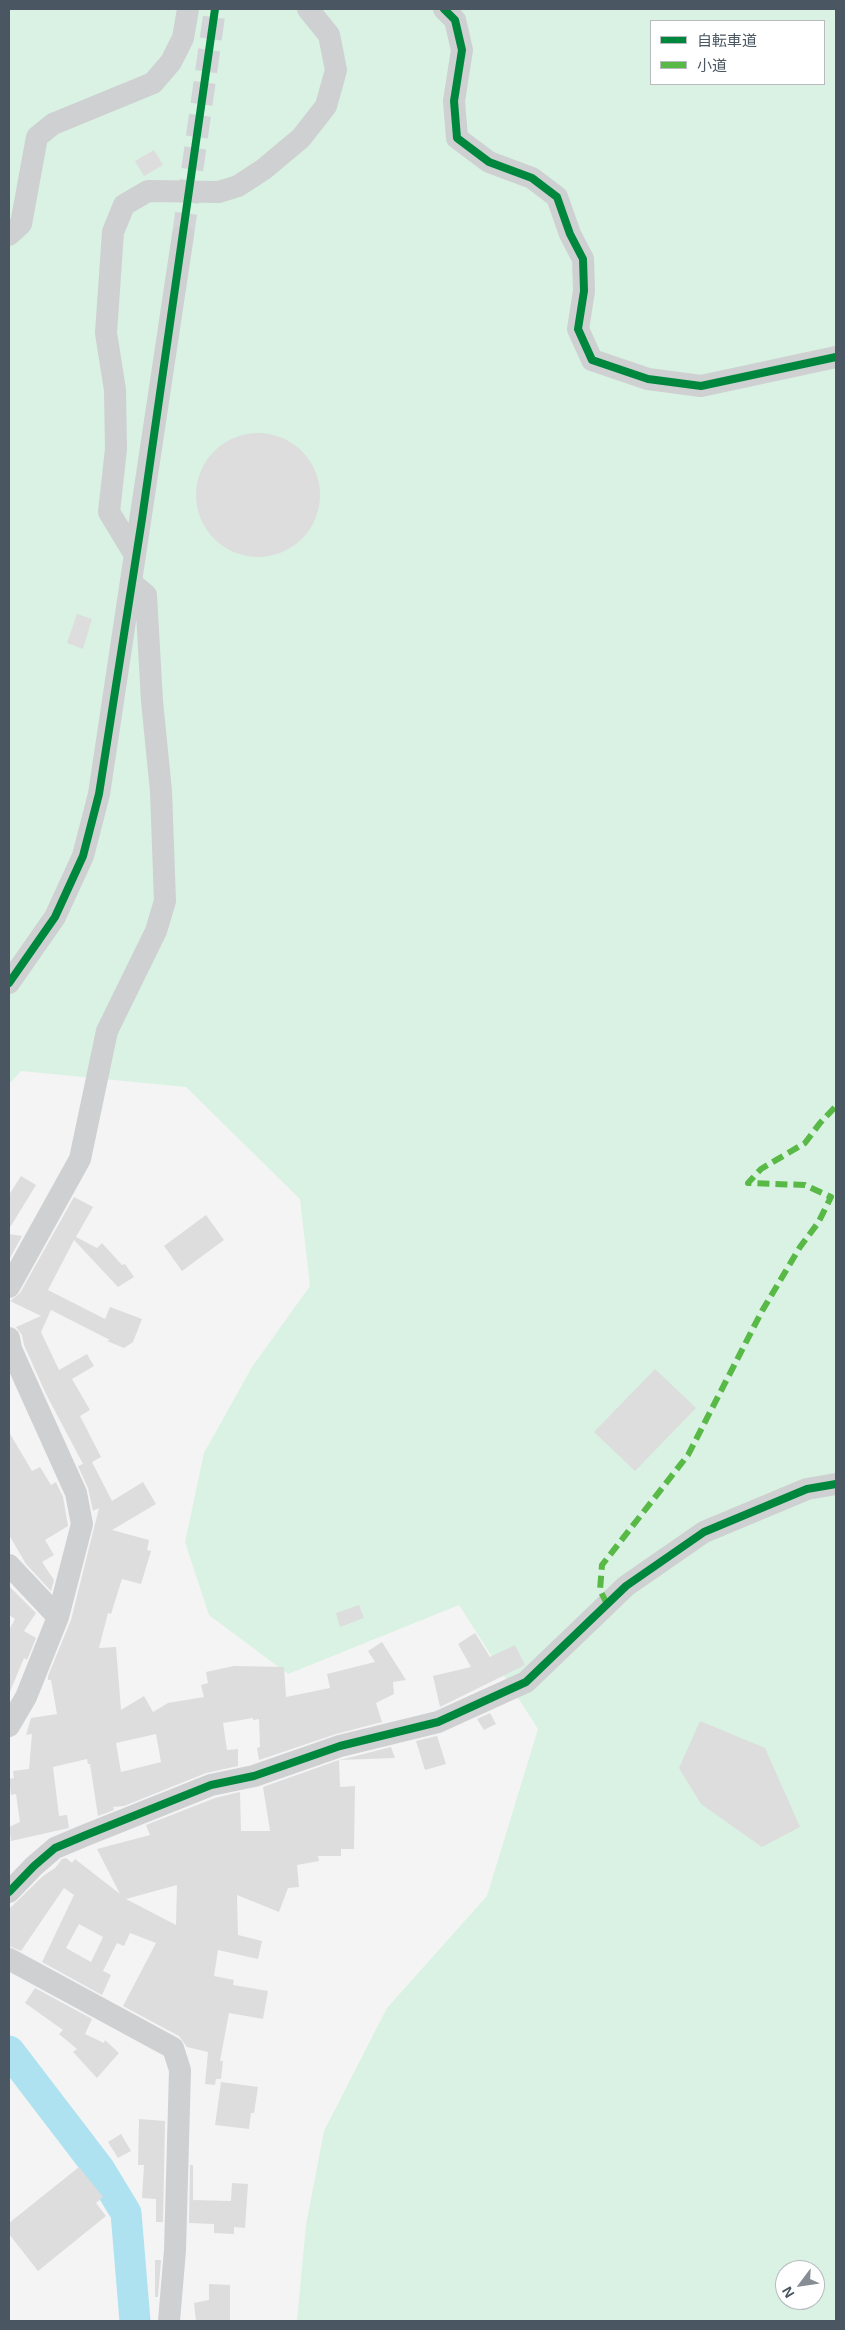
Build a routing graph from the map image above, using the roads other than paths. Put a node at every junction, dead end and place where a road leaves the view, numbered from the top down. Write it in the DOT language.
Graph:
graph roads {
  1 [pos="188,9"];
  2 [pos="308,9"];
  3 [pos="444,9"];
  4 [pos="9,235"];
  5 [pos="183,235"];
  6 [pos="836,357"];
  7 [pos="134,555"];
  8 [pos="132,583"];
  9 [pos="9,983"];
  10 [pos="9,1287"];
  11 [pos="9,1338"];
  12 [pos="836,1484"];
  13 [pos="9,1565"];
  14 [pos="58,1618"];
  15 [pos="9,1726"];
  16 [pos="9,1892"];
  17 [pos="9,1959"];
  18 [pos="169,2321"];
  1 -- 4 [label="street"];
  2 -- 7 [label="street"];
  3 -- 6 [label="street"];
  5 -- 7 [label="street"];
  7 -- 8 [label="street"];
  8 -- 9 [label="street"];
  8 -- 10 [label="street"];
  11 -- 14 [label="street"];
  12 -- 16 [label="street"];
  13 -- 14 [label="street"];
  14 -- 15 [label="street"];
  17 -- 18 [label="street"];
}
